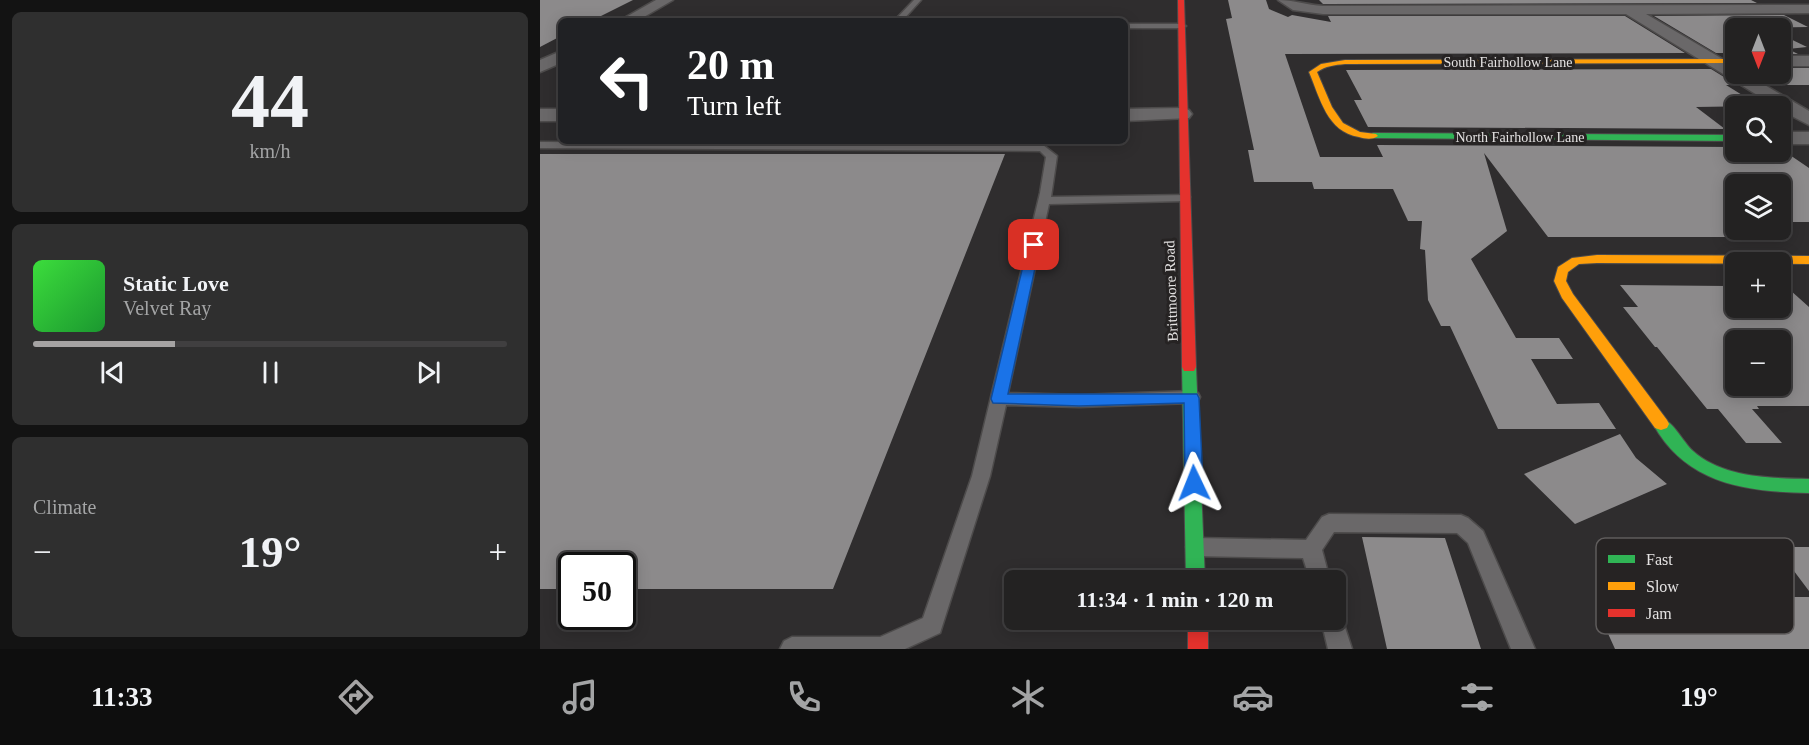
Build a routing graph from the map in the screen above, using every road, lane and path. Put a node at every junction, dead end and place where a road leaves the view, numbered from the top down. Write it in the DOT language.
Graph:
graph roads {
  1 [pos="666,0"];
  2 [pos="918,0"];
  3 [pos="1181,0"];
  4 [pos="1285,0"];
  5 [pos="1613,0"];
  6 [pos="1755,0"];
  7 [pos="1776,9"];
  8 [pos="1809,9"];
  9 [pos="1630,10"];
  10 [pos="632,18"];
  11 [pos="901,18"];
  12 [pos="1182,26"];
  13 [pos="1128,27"];
  14 [pos="558,58"];
  15 [pos="1713,61"];
  16 [pos="1725,61"];
  17 [pos="1791,61"];
  18 [pos="1809,61"];
  19 [pos="540,67"];
  20 [pos="1324,99"];
  21 [pos="1182,114"];
  22 [pos="540,115"];
  23 [pos="558,115"];
  24 [pos="1128,115"];
  25 [pos="1809,119"];
  26 [pos="1725,138"];
  27 [pos="1791,138"];
  28 [pos="1809,138"];
  29 [pos="592,144"];
  30 [pos="925,144"];
  31 [pos="540,145"];
  32 [pos="1184,197"];
  33 [pos="1044,201"];
  34 [pos="1809,260"];
  35 [pos="1192,398"];
  36 [pos="999,399"];
  37 [pos="1809,486"];
  38 [pos="1196,547"];
  39 [pos="1311,549"];
  40 [pos="1197,570"];
  41 [pos="1317,570"];
  42 [pos="1197,630"];
  43 [pos="1335,630"];
  44 [pos="792,649"];
  45 [pos="1198,649"];
  46 [pos="1340,649"];
  47 [pos="1523,649"];
  1 -- 10 [label="street"];
  2 -- 11 [label="lane"];
  3 -- 12 [label="street, Brittmoore Road"];
  4 -- 9 [label="street"];
  5 -- 9 [label="street"];
  6 -- 7 [label="street"];
  7 -- 8 [label="street"];
  7 -- 9 [label="street"];
  9 -- 15 [label="street"];
  12 -- 13 [label="lane"];
  12 -- 21 [label="street, Brittmoore Road"];
  14 -- 19 [label="street"];
  15 -- 16 [label="street, South Fairhollow Lane"];
  15 -- 20 [label="street, South Fairhollow Lane"];
  15 -- 25 [label="street"];
  17 -- 18 [label="street"];
  20 -- 26 [label="street, North Fairhollow Lane"];
  21 -- 24 [label="street"];
  21 -- 32 [label="street, Brittmoore Road"];
  22 -- 23 [label="street"];
  27 -- 28 [label="street"];
  29 -- 31 [label="lane"];
  30 -- 33 [label="lane"];
  32 -- 33 [label="lane"];
  32 -- 35 [label="street, Brittmoore Road"];
  33 -- 36 [label="lane"];
  34 -- 37 [label="street"];
  35 -- 36 [label="lane"];
  35 -- 38 [label="street, Brittmoore Road"];
  36 -- 44 [label="lane"];
  38 -- 39 [label="lane"];
  38 -- 40 [label="street, Brittmoore Road"];
  39 -- 41 [label="lane"];
  39 -- 47 [label="lane"];
  42 -- 45 [label="street"];
  43 -- 46 [label="lane"];
}
